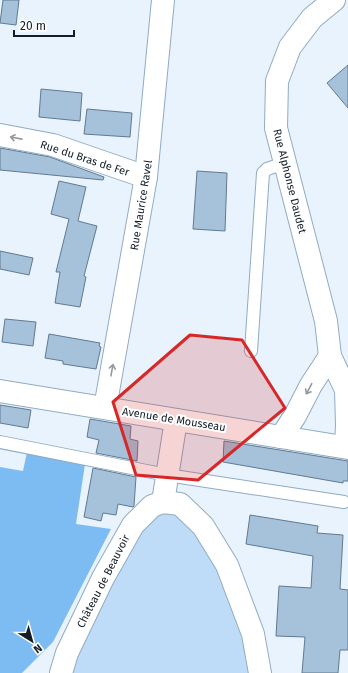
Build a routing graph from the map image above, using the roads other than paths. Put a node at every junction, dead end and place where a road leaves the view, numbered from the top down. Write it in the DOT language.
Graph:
graph roads {
  1 [pos="163,0"];
  2 [pos="334,0"];
  3 [pos="0,135"];
  4 [pos="285,163"];
  5 [pos="146,177"];
  6 [pos="251,351"];
  7 [pos="330,356"];
  8 [pos="0,391"];
  9 [pos="105,408"];
  10 [pos="176,420"];
  11 [pos="281,436"];
  12 [pos="0,442"];
  13 [pos="347,447"];
  14 [pos="167,475"];
  15 [pos="163,502"];
  16 [pos="344,502"];
  17 [pos="61,673"];
  18 [pos="260,673"];
  1 -- 5 [label="street, Rue Maurice Ravel"];
  2 -- 4 [label="street, Rue Alphonse Daudet"];
  5 -- 3 [label="street, Rue du Bras de Fer, one-way"];
  4 -- 6 [label="lane"];
  4 -- 7 [label="street, Rue Alphonse Daudet"];
  9 -- 5 [label="street, Rue Maurice Ravel, one-way"];
  7 -- 11 [label="street, one-way"];
  7 -- 13 [label="street, Rue Alphonse Daudet"];
  8 -- 9 [label="street, Avenue de Mousseau"];
  9 -- 10 [label="street, Avenue de Mousseau"];
  10 -- 11 [label="street, Avenue de Mousseau"];
  10 -- 14 [label="street"];
  11 -- 13 [label="street, Avenue de Mousseau"];
  12 -- 14 [label="lane"];
  14 -- 15 [label="street"];
  14 -- 16 [label="lane"];
  15 -- 17 [label="street, Château de Beauvoir"];
  15 -- 18 [label="street"];
}
